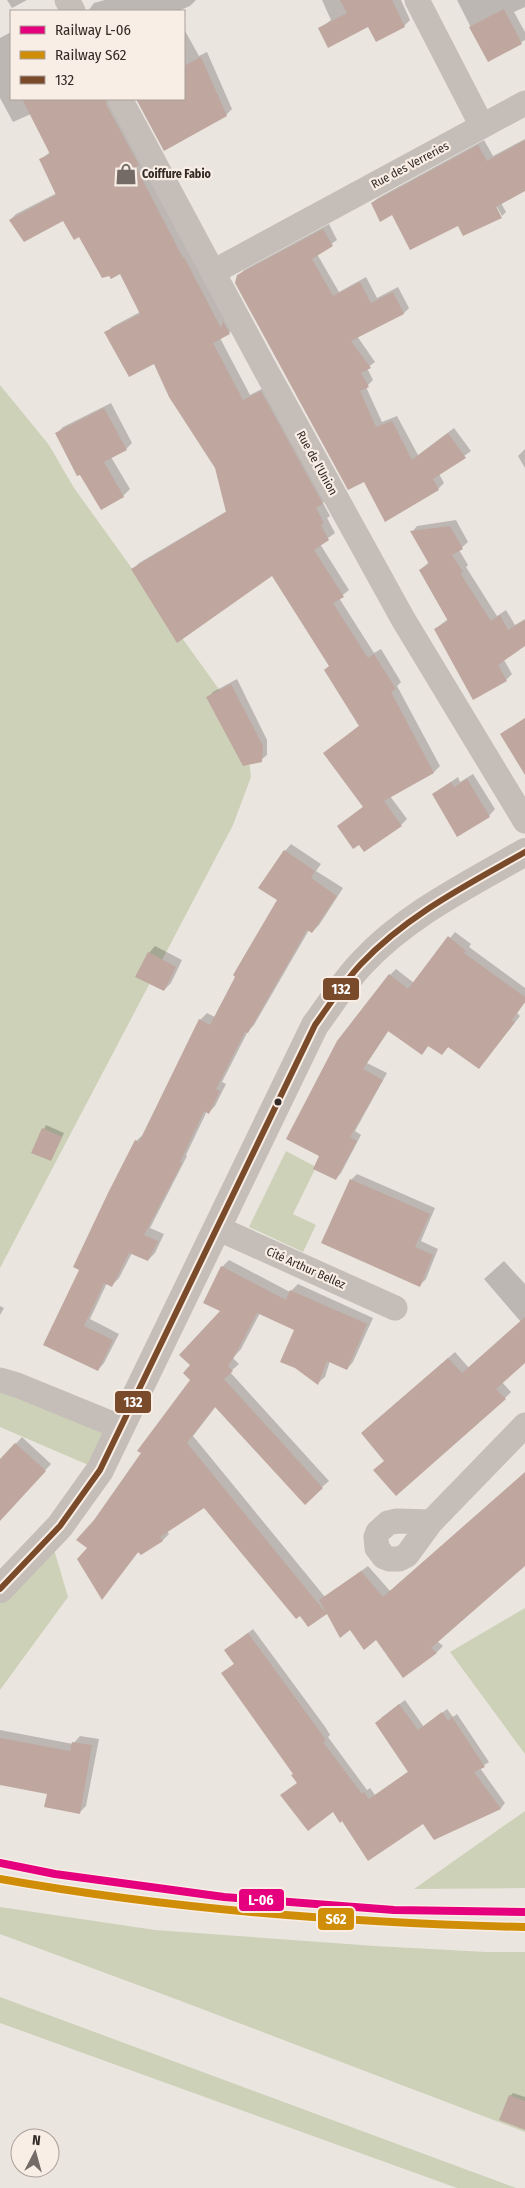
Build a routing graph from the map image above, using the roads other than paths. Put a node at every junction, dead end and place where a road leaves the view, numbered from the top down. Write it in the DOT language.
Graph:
graph roads {
  1 [pos="417,0"];
  2 [pos="121,100"];
  3 [pos="525,102"];
  4 [pos="482,126"];
  5 [pos="213,272"];
  6 [pos="525,821"];
  7 [pos="525,852"];
  8 [pos="217,1228"];
  9 [pos="395,1308"];
  10 [pos="0,1380"];
  11 [pos="525,1425"];
  12 [pos="120,1427"];
  13 [pos="431,1522"];
  14 [pos="0,1589"];
  1 -- 4 [label="street"];
  2 -- 5 [label="street, Rue de l'Union"];
  3 -- 4 [label="street, Rue des Verreries"];
  4 -- 5 [label="street, Rue des Verreries"];
  5 -- 6 [label="street, Rue de l'Union"];
  7 -- 8 [label="street"];
  8 -- 9 [label="street, Cité Arthur Bellez"];
  8 -- 12 [label="street"];
  10 -- 12 [label="street"];
  11 -- 13 [label="street"];
  12 -- 14 [label="street"];
}
